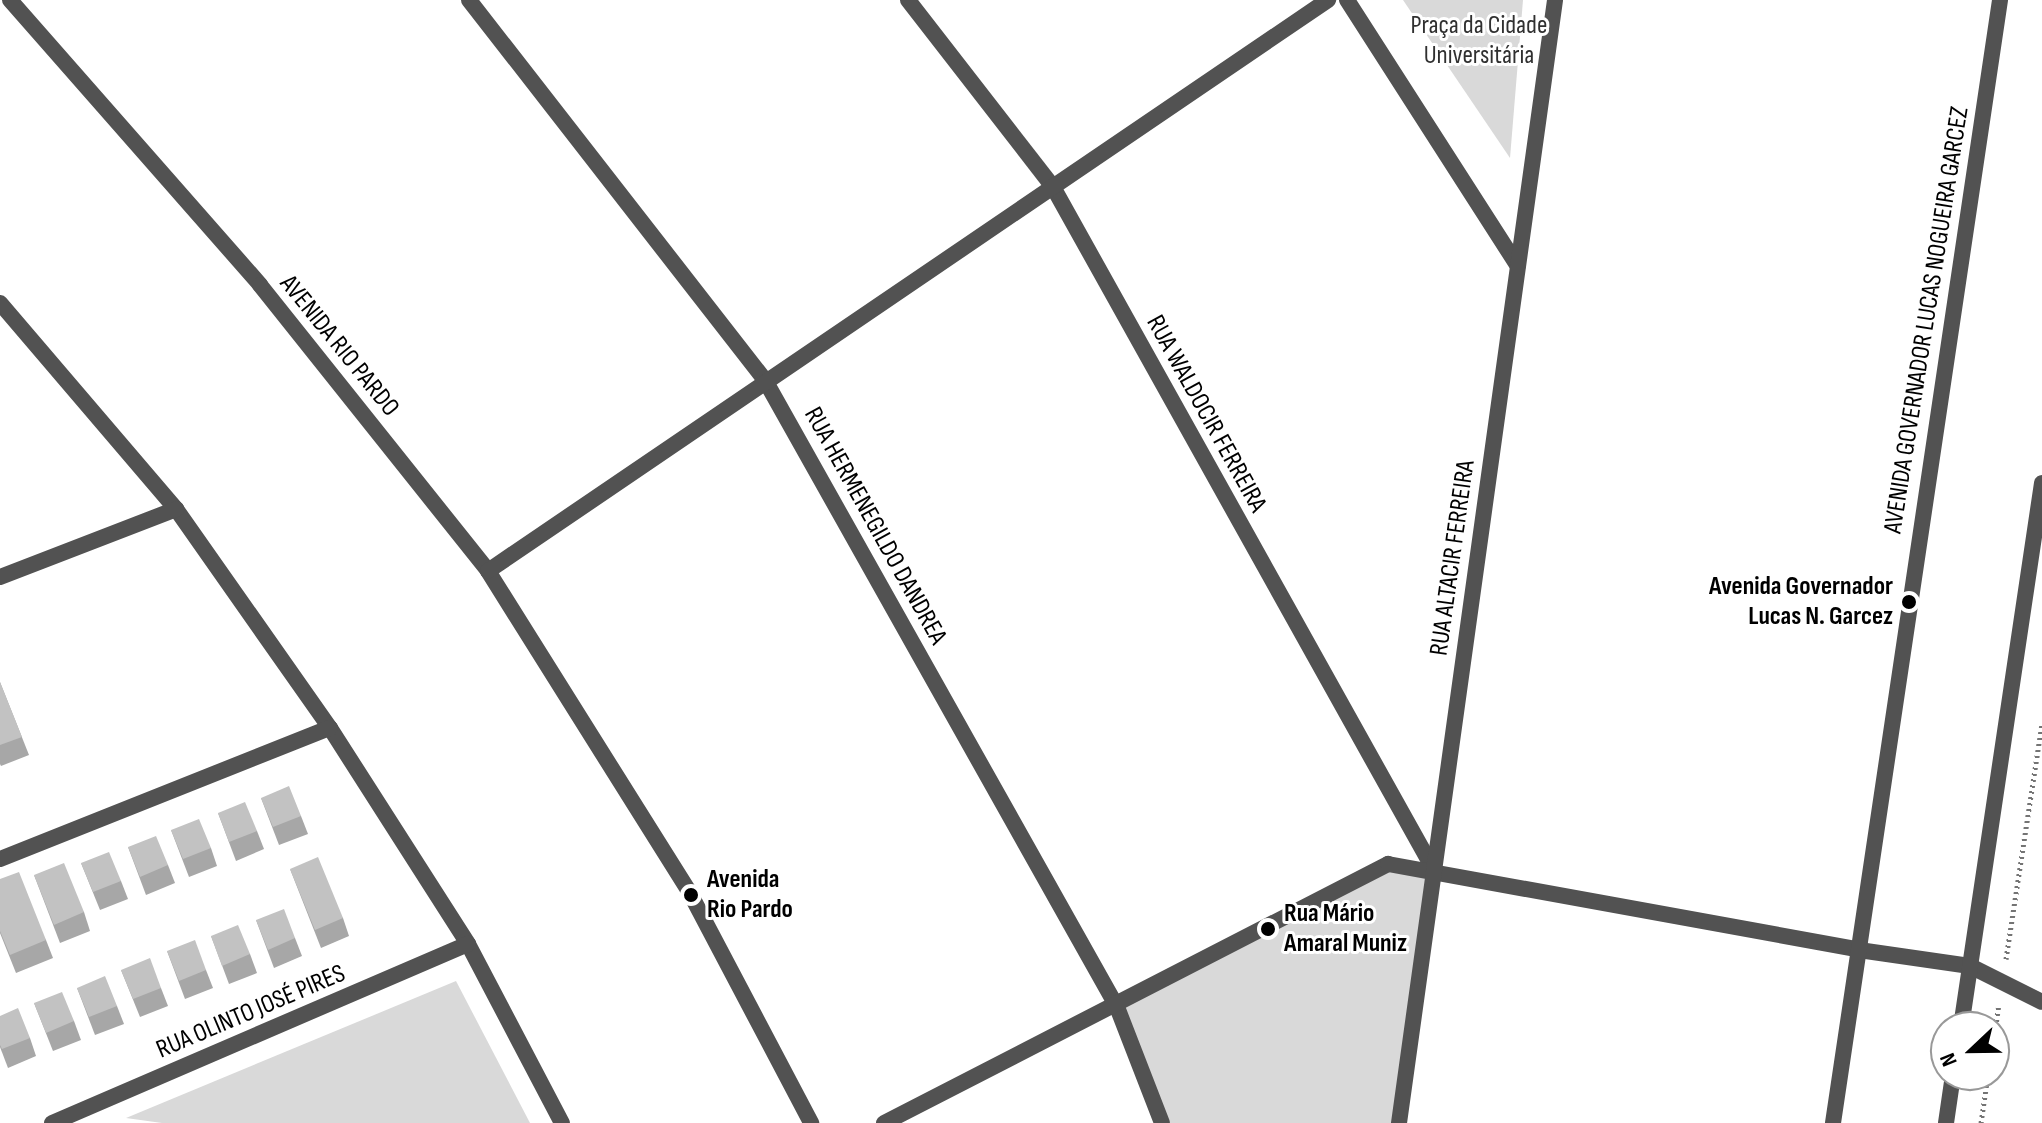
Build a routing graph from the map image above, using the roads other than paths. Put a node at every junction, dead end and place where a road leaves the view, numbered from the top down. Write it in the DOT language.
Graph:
graph roads {
  1 [pos="10,0"];
  2 [pos="469,0"];
  3 [pos="908,0"];
  4 [pos="1328,0"];
  5 [pos="1347,0"];
  6 [pos="1555,0"];
  7 [pos="2000,0"];
  8 [pos="1053,187"];
  9 [pos="1518,266"];
  10 [pos="0,303"];
  11 [pos="766,382"];
  12 [pos="2042,483"];
  13 [pos="176,509"];
  14 [pos="488,571"];
  15 [pos="0,577"];
  16 [pos="330,728"];
  17 [pos="0,859"];
  18 [pos="1434,870"];
  19 [pos="468,944"];
  20 [pos="1859,950"];
  21 [pos="1970,966"];
  22 [pos="2042,1002"];
  23 [pos="1117,1007"];
  24 [pos="1963,1011"];
  25 [pos="1951,1091"];
  26 [pos="52,1123"];
  27 [pos="562,1123"];
  28 [pos="811,1123"];
  29 [pos="884,1123"];
  30 [pos="1162,1123"];
  31 [pos="1399,1123"];
  32 [pos="1833,1123"];
  33 [pos="1946,1123"];
  1 -- 14 [label="street, AVENIDA RIO PARDO"];
  2 -- 11 [label="street, RUA HERMENEGILDO DANDREA"];
  3 -- 8 [label="street, RUA WALDOCIR FERREIRA"];
  4 -- 8 [label="street"];
  5 -- 9 [label="street"];
  6 -- 9 [label="street, RUA ALTACIR FERREIRA"];
  7 -- 20 [label="street, AVENIDA GOVERNADOR LUCAS NOGUEIRA GARCEZ"];
  8 -- 11 [label="street"];
  8 -- 18 [label="street, RUA WALDOCIR FERREIRA"];
  9 -- 18 [label="street, RUA ALTACIR FERREIRA"];
  10 -- 13 [label="street"];
  11 -- 14 [label="street"];
  11 -- 23 [label="street, RUA HERMENEGILDO DANDREA"];
  12 -- 21 [label="street"];
  13 -- 15 [label="street"];
  13 -- 16 [label="street"];
  14 -- 28 [label="street, AVENIDA RIO PARDO"];
  16 -- 17 [label="street"];
  16 -- 19 [label="street"];
  18 -- 20 [label="street"];
  18 -- 23 [label="street"];
  18 -- 31 [label="street, RUA ALTACIR FERREIRA"];
  19 -- 26 [label="street, RUA OLINTO JOSÉ PIRES"];
  19 -- 27 [label="street"];
  20 -- 21 [label="street"];
  20 -- 32 [label="street, AVENIDA GOVERNADOR LUCAS NOGUEIRA GARCEZ"];
  21 -- 22 [label="street"];
  21 -- 24 [label="street"];
  23 -- 29 [label="street"];
  23 -- 30 [label="street, RUA HERMENEGILDO DANDREA"];
  25 -- 33 [label="street"];
}
